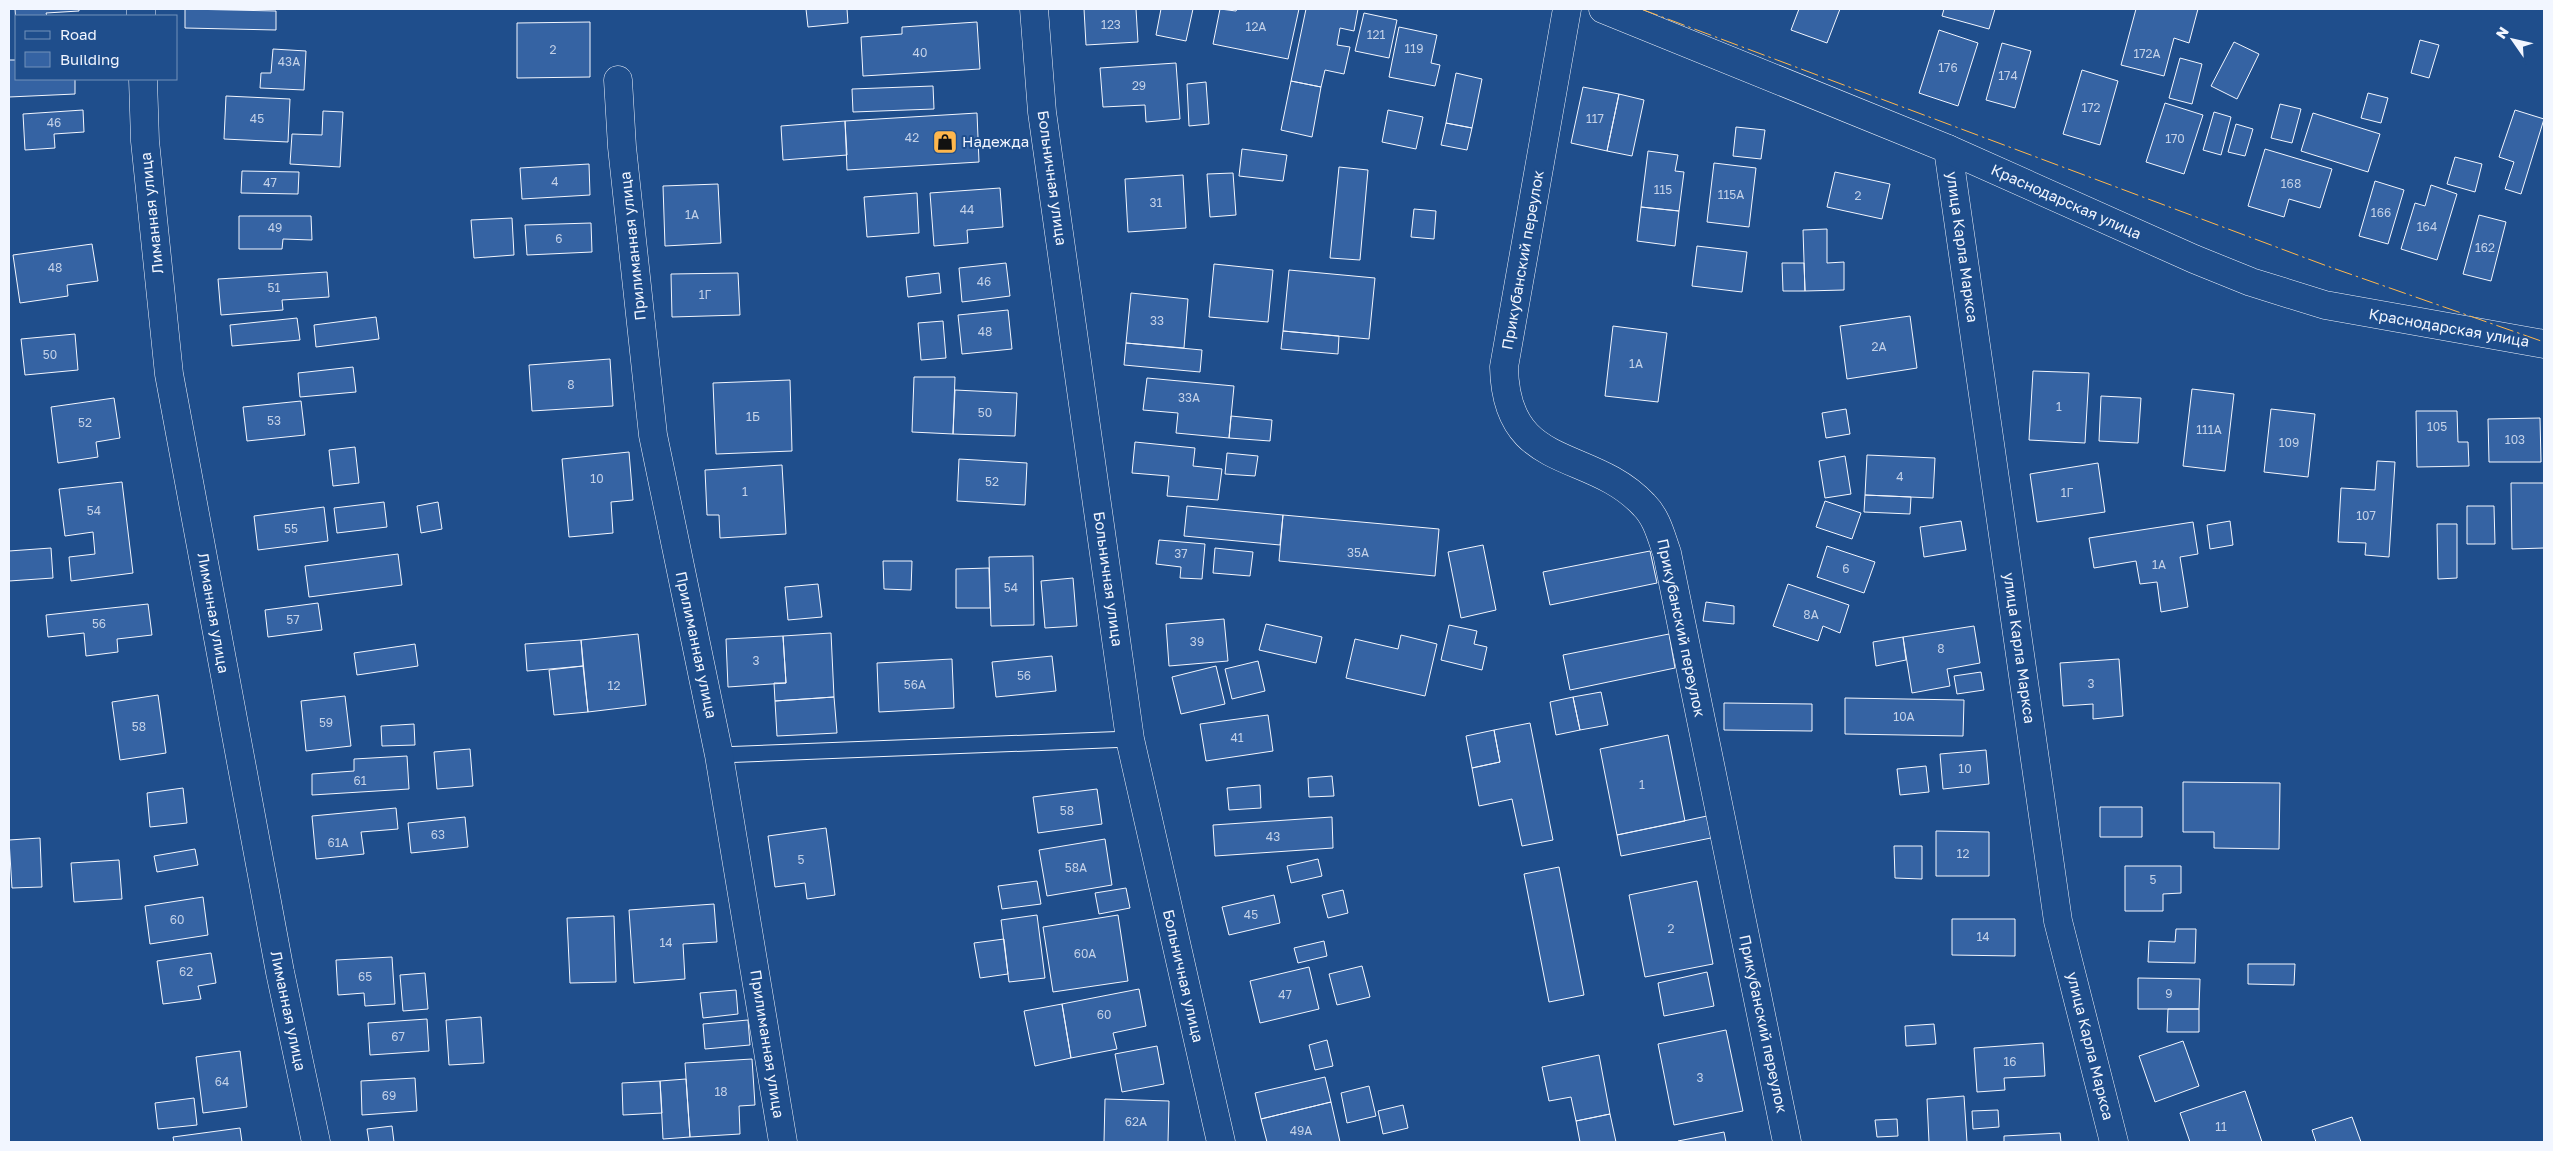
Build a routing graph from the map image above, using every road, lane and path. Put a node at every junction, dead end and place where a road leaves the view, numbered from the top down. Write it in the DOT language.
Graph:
graph roads {
  1 [pos="1034,9"];
  2 [pos="1567,9"];
  3 [pos="1603,9"];
  4 [pos="143,80"];
  5 [pos="618,80"];
  6 [pos="1948,149"];
  7 [pos="2544,344"];
  8 [pos="1130,739"];
  9 [pos="719,755"];
  10 [pos="316,1142"];
  11 [pos="783,1142"];
  12 [pos="1221,1142"];
  13 [pos="1787,1142"];
  14 [pos="2114,1142"];
  1 -- 8 [label="street, Больничная улица"];
  2 -- 13 [label="street, Прикубанский переулок"];
  3 -- 6 [label="street, Краснодарская улица"];
  4 -- 10 [label="street, Лиманная улица"];
  5 -- 9 [label="street, Прилиманная улица"];
  6 -- 7 [label="street, Краснодарская улица"];
  6 -- 14 [label="street, улица Карла Маркса"];
  8 -- 9 [label="lane"];
  8 -- 12 [label="street, Больничная улица"];
  9 -- 11 [label="street, Прилиманная улица"];
}
